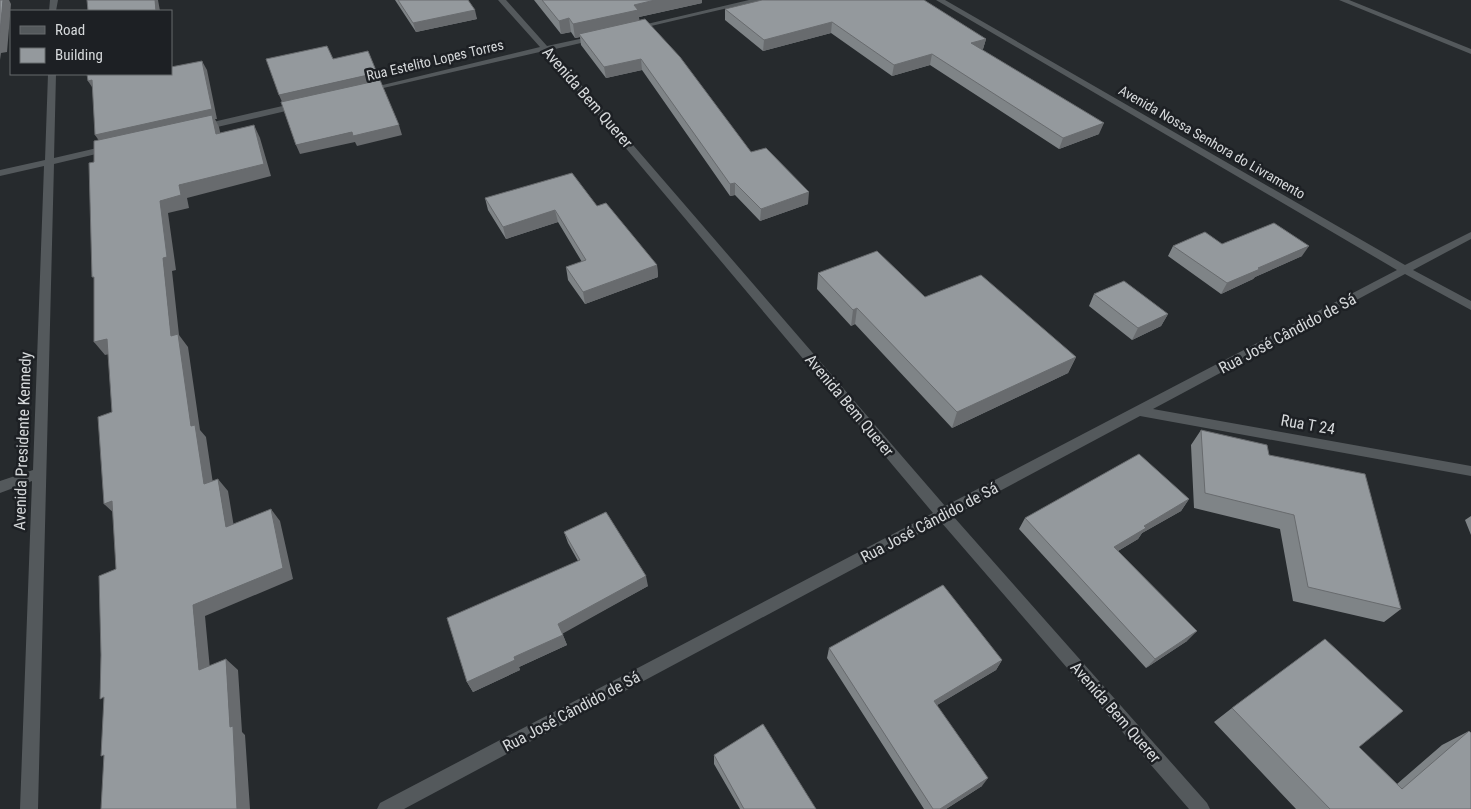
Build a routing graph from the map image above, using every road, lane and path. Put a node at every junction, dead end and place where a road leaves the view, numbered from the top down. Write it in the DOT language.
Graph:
graph roads {
  1 [pos="502,0"];
  2 [pos="758,0"];
  3 [pos="940,0"];
  4 [pos="1343,0"];
  5 [pos="624,31"];
  6 [pos="604,35"];
  7 [pos="546,48"];
  8 [pos="1471,52"];
  9 [pos="52,75"];
  10 [pos="355,92"];
  11 [pos="307,103"];
  12 [pos="192,129"];
  13 [pos="116,147"];
  14 [pos="49,162"];
  15 [pos="0,173"];
  16 [pos="1471,235"];
  17 [pos="1405,270"];
  18 [pos="1471,306"];
  19 [pos="1139,411"];
  20 [pos="1471,472"];
  21 [pos="38,474"];
  22 [pos="0,487"];
  23 [pos="943,514"];
  24 [pos="29,809"];
  25 [pos="386,809"];
  26 [pos="1201,809"];
  1 -- 7 [label="street, Avenida Bem Querer"];
  2 -- 5 [label="street"];
  3 -- 17 [label="street, Avenida Nossa Senhora do Livramento"];
  4 -- 8 [label="street"];
  6 -- 7 [label="street, Rua Estelito Lopes Torres"];
  7 -- 10 [label="street, Rua Estelito Lopes Torres"];
  7 -- 23 [label="street, Avenida Bem Querer"];
  9 -- 14 [label="street, Avenida Presidente Kennedy"];
  11 -- 12 [label="street"];
  13 -- 14 [label="street"];
  14 -- 15 [label="street"];
  14 -- 21 [label="street, Avenida Presidente Kennedy"];
  16 -- 17 [label="street, Rua José Cândido de Sá"];
  17 -- 18 [label="street, Avenida Nossa Senhora do Livramento"];
  17 -- 19 [label="street, Rua José Cândido de Sá"];
  19 -- 20 [label="street, Rua T 24"];
  19 -- 23 [label="street, Rua José Cândido de Sá"];
  21 -- 22 [label="street"];
  21 -- 24 [label="street, Avenida Presidente Kennedy"];
  23 -- 25 [label="street, Rua José Cândido de Sá"];
  23 -- 26 [label="street, Avenida Bem Querer"];
}
